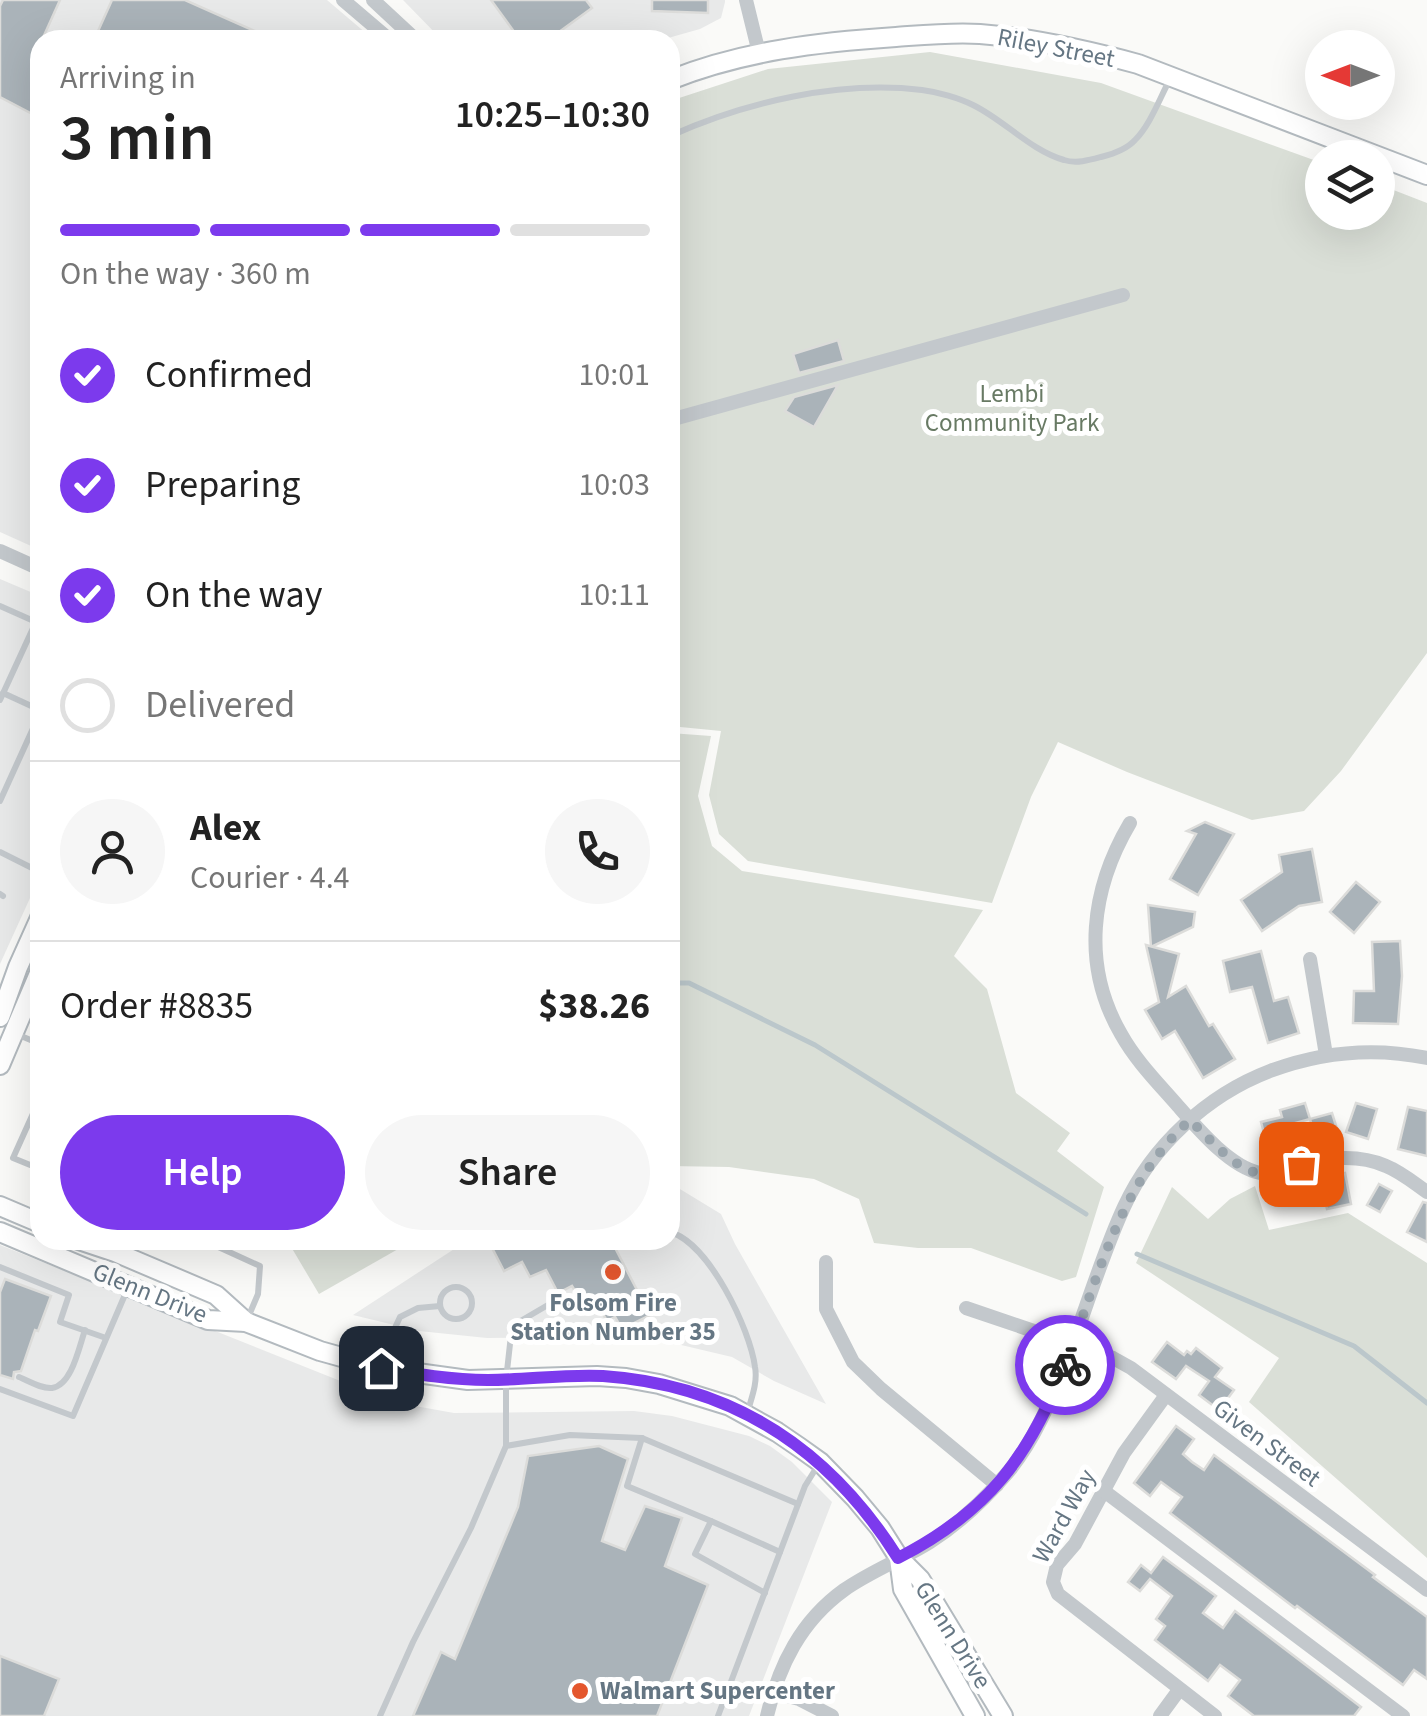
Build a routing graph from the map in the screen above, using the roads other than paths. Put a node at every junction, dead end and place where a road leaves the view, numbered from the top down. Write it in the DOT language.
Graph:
graph roads {
  1 [pos="343,0"];
  2 [pos="373,0"];
  3 [pos="746,0"];
  4 [pos="378,30"];
  5 [pos="405,30"];
  6 [pos="758,53"];
  7 [pos="1172,76"];
  8 [pos="680,77"];
  9 [pos="680,131"];
  10 [pos="1427,174"];
  11 [pos="1123,295"];
  12 [pos="680,417"];
  13 [pos="0,551"];
  14 [pos="30,564"];
  15 [pos="0,606"];
  16 [pos="30,619"];
  17 [pos="30,635"];
  18 [pos="2,697"];
  19 [pos="30,708"];
  20 [pos="30,734"];
  21 [pos="0,800"];
  22 [pos="1130,822"];
  23 [pos="0,852"];
  24 [pos="30,867"];
  25 [pos="30,940"];
  26 [pos="1310,959"];
  27 [pos="30,995"];
  28 [pos="0,1017"];
  29 [pos="14,1033"];
  30 [pos="30,1040"];
  31 [pos="1326,1055"];
  32 [pos="1427,1058"];
  33 [pos="0,1065"];
  34 [pos="30,1120"];
  35 [pos="1190,1120"];
  36 [pos="30,1165"];
  37 [pos="1427,1192"];
  38 [pos="0,1206"];
  39 [pos="30,1219"];
  40 [pos="0,1232"];
  41 [pos="680,1234"];
  42 [pos="30,1244"];
  43 [pos="44,1250"];
  44 [pos="125,1250"];
  45 [pos="226,1250"];
  46 [pos="826,1262"];
  47 [pos="0,1267"];
  48 [pos="129,1285"];
  49 [pos="216,1295"];
  50 [pos="553,1302"];
  51 [pos="440,1306"];
  52 [pos="966,1308"];
  53 [pos="246,1322"];
  54 [pos="85,1330"];
  55 [pos="106,1338"];
  56 [pos="1073,1344"];
  57 [pos="381,1368"];
  58 [pos="19,1377"];
  59 [pos="506,1380"];
  60 [pos="0,1389"];
  61 [pos="1166,1395"];
  62 [pos="746,1415"];
  63 [pos="642,1438"];
  64 [pos="506,1446"];
  65 [pos="820,1462"];
  66 [pos="997,1485"];
  67 [pos="1104,1492"];
  68 [pos="798,1504"];
  69 [pos="711,1521"];
  70 [pos="780,1552"];
  71 [pos="898,1558"];
  72 [pos="1427,1590"];
  73 [pos="765,1593"];
  74 [pos="1179,1690"];
  75 [pos="773,1692"];
  76 [pos="380,1716"];
  77 [pos="718,1716"];
  78 [pos="767,1716"];
  79 [pos="832,1716"];
  80 [pos="975,1716"];
  81 [pos="1003,1716"];
  82 [pos="1160,1716"];
  83 [pos="1215,1716"];
  84 [pos="1403,1716"];
  1 -- 4 [label="street"];
  2 -- 5 [label="street"];
  3 -- 6 [label="street"];
  6 -- 7 [label="street, Riley Street"];
  6 -- 8 [label="street, Riley Street"];
  7 -- 9 [label="lane"];
  7 -- 10 [label="street, Riley Street"];
  11 -- 12 [label="street"];
  13 -- 14 [label="street"];
  15 -- 16 [label="lane"];
  17 -- 18 [label="lane"];
  18 -- 19 [label="lane"];
  20 -- 21 [label="lane"];
  22 -- 35 [label="street"];
  23 -- 24 [label="lane"];
  25 -- 28 [label="street"];
  26 -- 31 [label="street"];
  27 -- 29 [label="street"];
  29 -- 30 [label="lane"];
  29 -- 33 [label="street"];
  31 -- 32 [label="street"];
  31 -- 35 [label="street"];
  34 -- 36 [label="lane"];
  35 -- 37 [label="street"];
  35 -- 56 [label="street"];
  38 -- 39 [label="street"];
  40 -- 42 [label="street, Glenn Drive"];
  41 -- 62 [label="lane"];
  43 -- 48 [label="street, Glenn Drive"];
  44 -- 49 [label="street, Glenn Drive"];
  45 -- 53 [label="lane"];
  46 -- 66 [label="street"];
  47 -- 54 [label="lane"];
  48 -- 49 [label="street"];
  48 -- 53 [label="street, Glenn Drive"];
  48 -- 55 [label="lane"];
  49 -- 53 [label="street, Glenn Drive"];
  50 -- 59 [label="lane"];
  51 -- 51 [label="lane"];
  51 -- 57 [label="lane"];
  52 -- 56 [label="street, Given Street"];
  53 -- 57 [label="street, Glenn Drive"];
  54 -- 55 [label="lane"];
  54 -- 58 [label="lane"];
  55 -- 60 [label="lane"];
  56 -- 61 [label="street, Given Street"];
  56 -- 66 [label="street"];
  57 -- 59 [label="street, Glenn Drive"];
  59 -- 62 [label="street, Glenn Drive"];
  59 -- 64 [label="lane"];
  61 -- 67 [label="street, Ward Way"];
  61 -- 72 [label="street, Given Street"];
  62 -- 65 [label="street, Glenn Drive"];
  63 -- 64 [label="lane"];
  63 -- 68 [label="lane"];
  63 -- 69 [label="lane"];
  64 -- 76 [label="lane"];
  65 -- 68 [label="lane"];
  65 -- 71 [label="street, Glenn Drive"];
  66 -- 71 [label="street"];
  67 -- 74 [label="street, Ward Way"];
  67 -- 84 [label="street"];
  68 -- 70 [label="lane"];
  69 -- 70 [label="lane"];
  69 -- 73 [label="lane"];
  70 -- 73 [label="lane"];
  71 -- 75 [label="street"];
  71 -- 80 [label="street, Glenn Drive"];
  71 -- 81 [label="street, Glenn Drive"];
  73 -- 77 [label="lane"];
  74 -- 82 [label="street"];
  74 -- 83 [label="street, Ward Way"];
  75 -- 78 [label="street"];
  75 -- 79 [label="street"];
}
